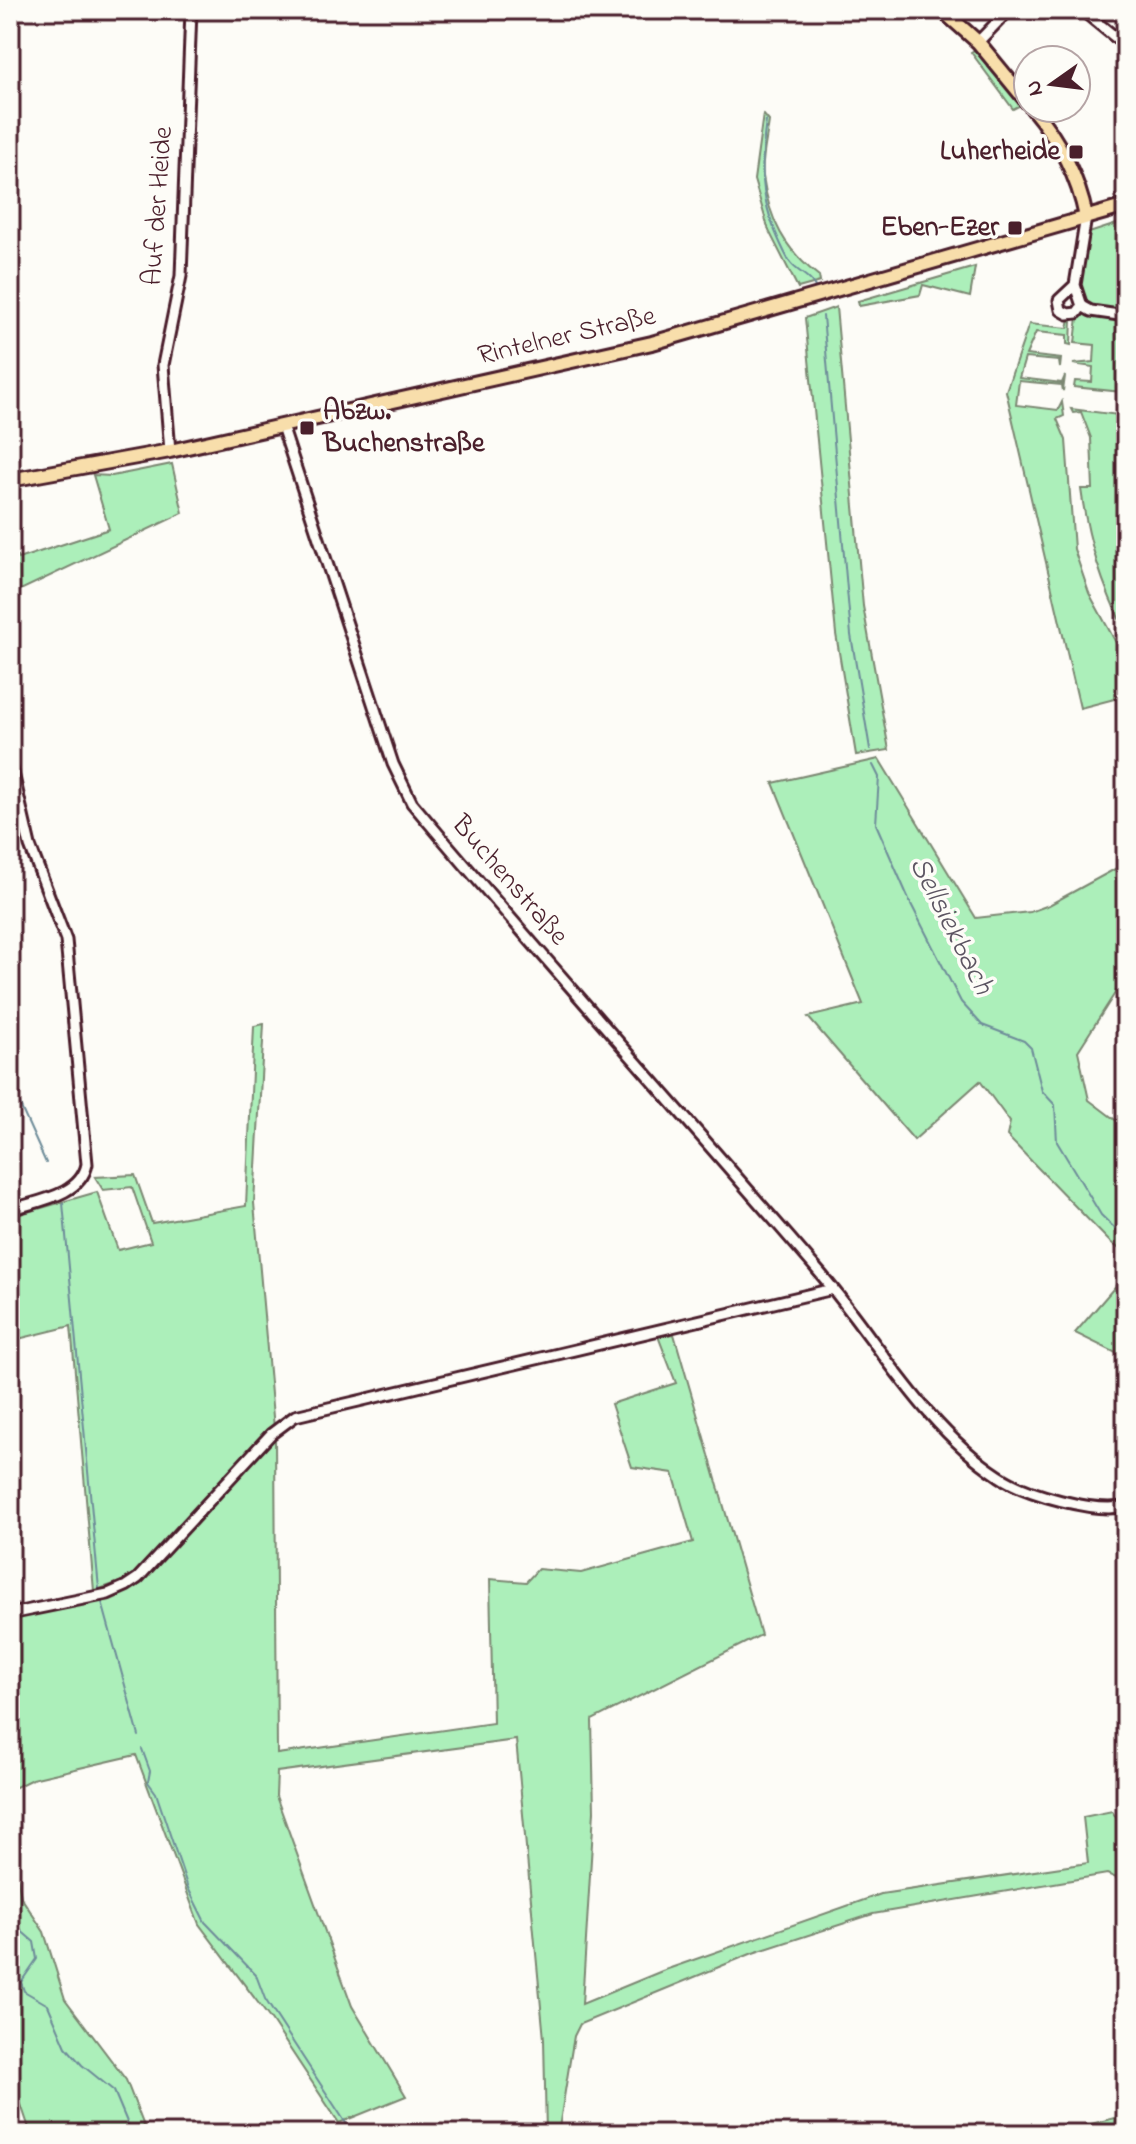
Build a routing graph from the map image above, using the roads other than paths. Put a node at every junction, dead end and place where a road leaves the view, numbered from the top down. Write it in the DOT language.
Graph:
graph roads {
  1 [pos="191,10"];
  2 [pos="942,10"];
  3 [pos="1009,10"];
  4 [pos="1082,10"];
  5 [pos="978,42"];
  6 [pos="1126,46"];
  7 [pos="1012,83"];
  8 [pos="1043,124"];
  9 [pos="1126,206"];
  10 [pos="1086,217"];
  11 [pos="1075,285"];
  12 [pos="1082,306"];
  13 [pos="1126,316"];
  14 [pos="282,426"];
  15 [pos="170,451"];
  16 [pos="10,480"];
  17 [pos="10,760"];
  18 [pos="10,1210"];
  19 [pos="833,1289"];
  20 [pos="1126,1506"];
  21 [pos="10,1614"];
  1 -- 15 [label="street, Auf der Heide"];
  2 -- 5 [label="main road"];
  3 -- 5 [label="street"];
  4 -- 6 [label="street"];
  5 -- 7 [label="main road"];
  8 -- 10 [label="main road"];
  9 -- 10 [label="main road, Rintelner Straße"];
  10 -- 11 [label="street"];
  10 -- 14 [label="main road, Rintelner Straße"];
  11 -- 12 [label="street"];
  11 -- 12 [label="street"];
  12 -- 13 [label="street"];
  14 -- 15 [label="main road, Rintelner Straße"];
  14 -- 19 [label="street, Buchenstraße"];
  15 -- 16 [label="main road, Rintelner Straße"];
  17 -- 18 [label="street"];
  19 -- 20 [label="street, Buchenstraße"];
  19 -- 21 [label="street"];
}
